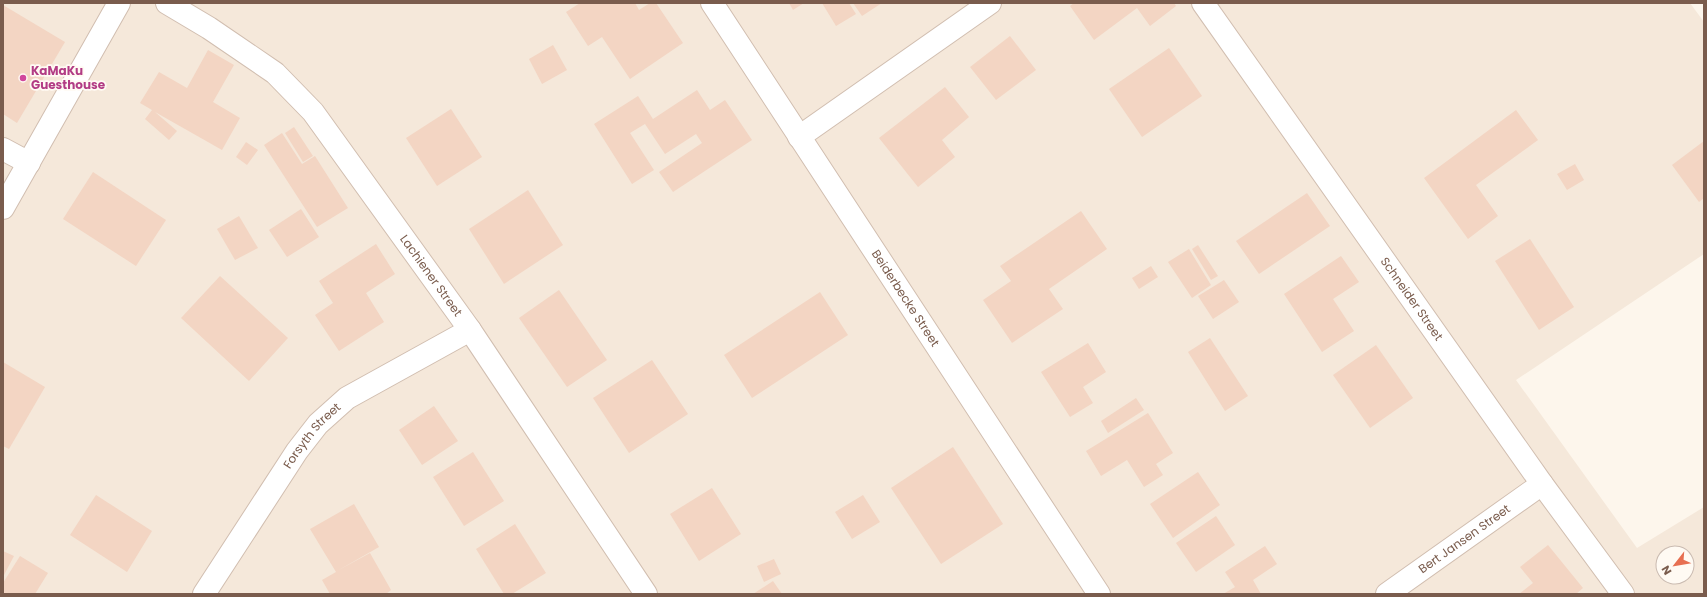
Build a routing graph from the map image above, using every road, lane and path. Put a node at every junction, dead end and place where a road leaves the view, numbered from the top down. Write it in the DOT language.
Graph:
graph roads {
  1 [pos="119,3"];
  2 [pos="167,3"];
  3 [pos="712,3"];
  4 [pos="990,3"];
  5 [pos="1203,3"];
  6 [pos="799,137"];
  7 [pos="3,148"];
  8 [pos="29,163"];
  9 [pos="3,208"];
  10 [pos="470,330"];
  11 [pos="1542,484"];
  12 [pos="204,594"];
  13 [pos="646,594"];
  14 [pos="1099,594"];
  15 [pos="1387,594"];
  16 [pos="1623,594"];
  1 -- 8 [label="street"];
  2 -- 10 [label="street, Lachiener Street"];
  3 -- 6 [label="street, Beiderbecke Street"];
  4 -- 6 [label="street"];
  5 -- 11 [label="street, Schneider Street"];
  6 -- 14 [label="street, Beiderbecke Street"];
  7 -- 8 [label="street"];
  8 -- 9 [label="street"];
  10 -- 12 [label="street, Forsyth Street"];
  10 -- 13 [label="street, Lachiener Street"];
  11 -- 15 [label="street, Bert Jansen Street"];
  11 -- 16 [label="street, Schneider Street"];
}
